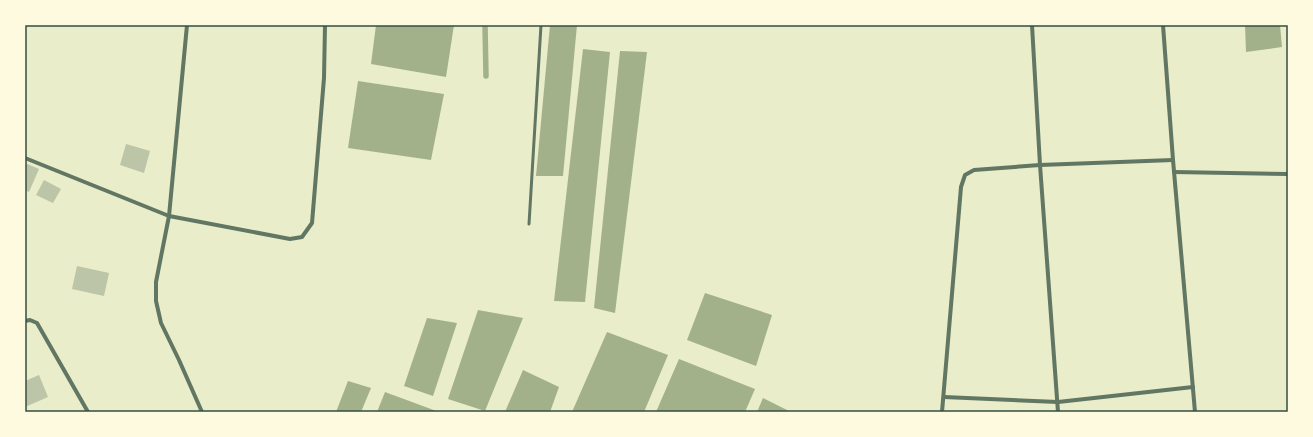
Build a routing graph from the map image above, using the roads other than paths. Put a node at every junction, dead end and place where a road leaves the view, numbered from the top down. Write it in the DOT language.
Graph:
graph roads {
  1 [pos="187,25"];
  2 [pos="325,25"];
  3 [pos="541,25"];
  4 [pos="1032,25"];
  5 [pos="1163,25"];
  6 [pos="25,158"];
  7 [pos="1173,160"];
  8 [pos="1040,165"];
  9 [pos="1174,172"];
  10 [pos="1288,174"];
  11 [pos="169,216"];
  12 [pos="529,224"];
  13 [pos="25,321"];
  14 [pos="1193,387"];
  15 [pos="944,397"];
  16 [pos="1058,402"];
  17 [pos="88,412"];
  18 [pos="202,412"];
  19 [pos="942,412"];
  20 [pos="1058,412"];
  21 [pos="1195,412"];
  1 -- 11 [label="street"];
  2 -- 11 [label="street"];
  3 -- 12 [label="lane"];
  4 -- 8 [label="street"];
  5 -- 7 [label="street"];
  6 -- 11 [label="street"];
  7 -- 8 [label="street"];
  7 -- 9 [label="street"];
  8 -- 15 [label="street"];
  8 -- 16 [label="street"];
  9 -- 10 [label="street"];
  9 -- 14 [label="street"];
  11 -- 18 [label="street"];
  13 -- 17 [label="street"];
  14 -- 16 [label="street"];
  14 -- 21 [label="street"];
  15 -- 16 [label="street"];
  15 -- 19 [label="street"];
  16 -- 20 [label="street"];
}
